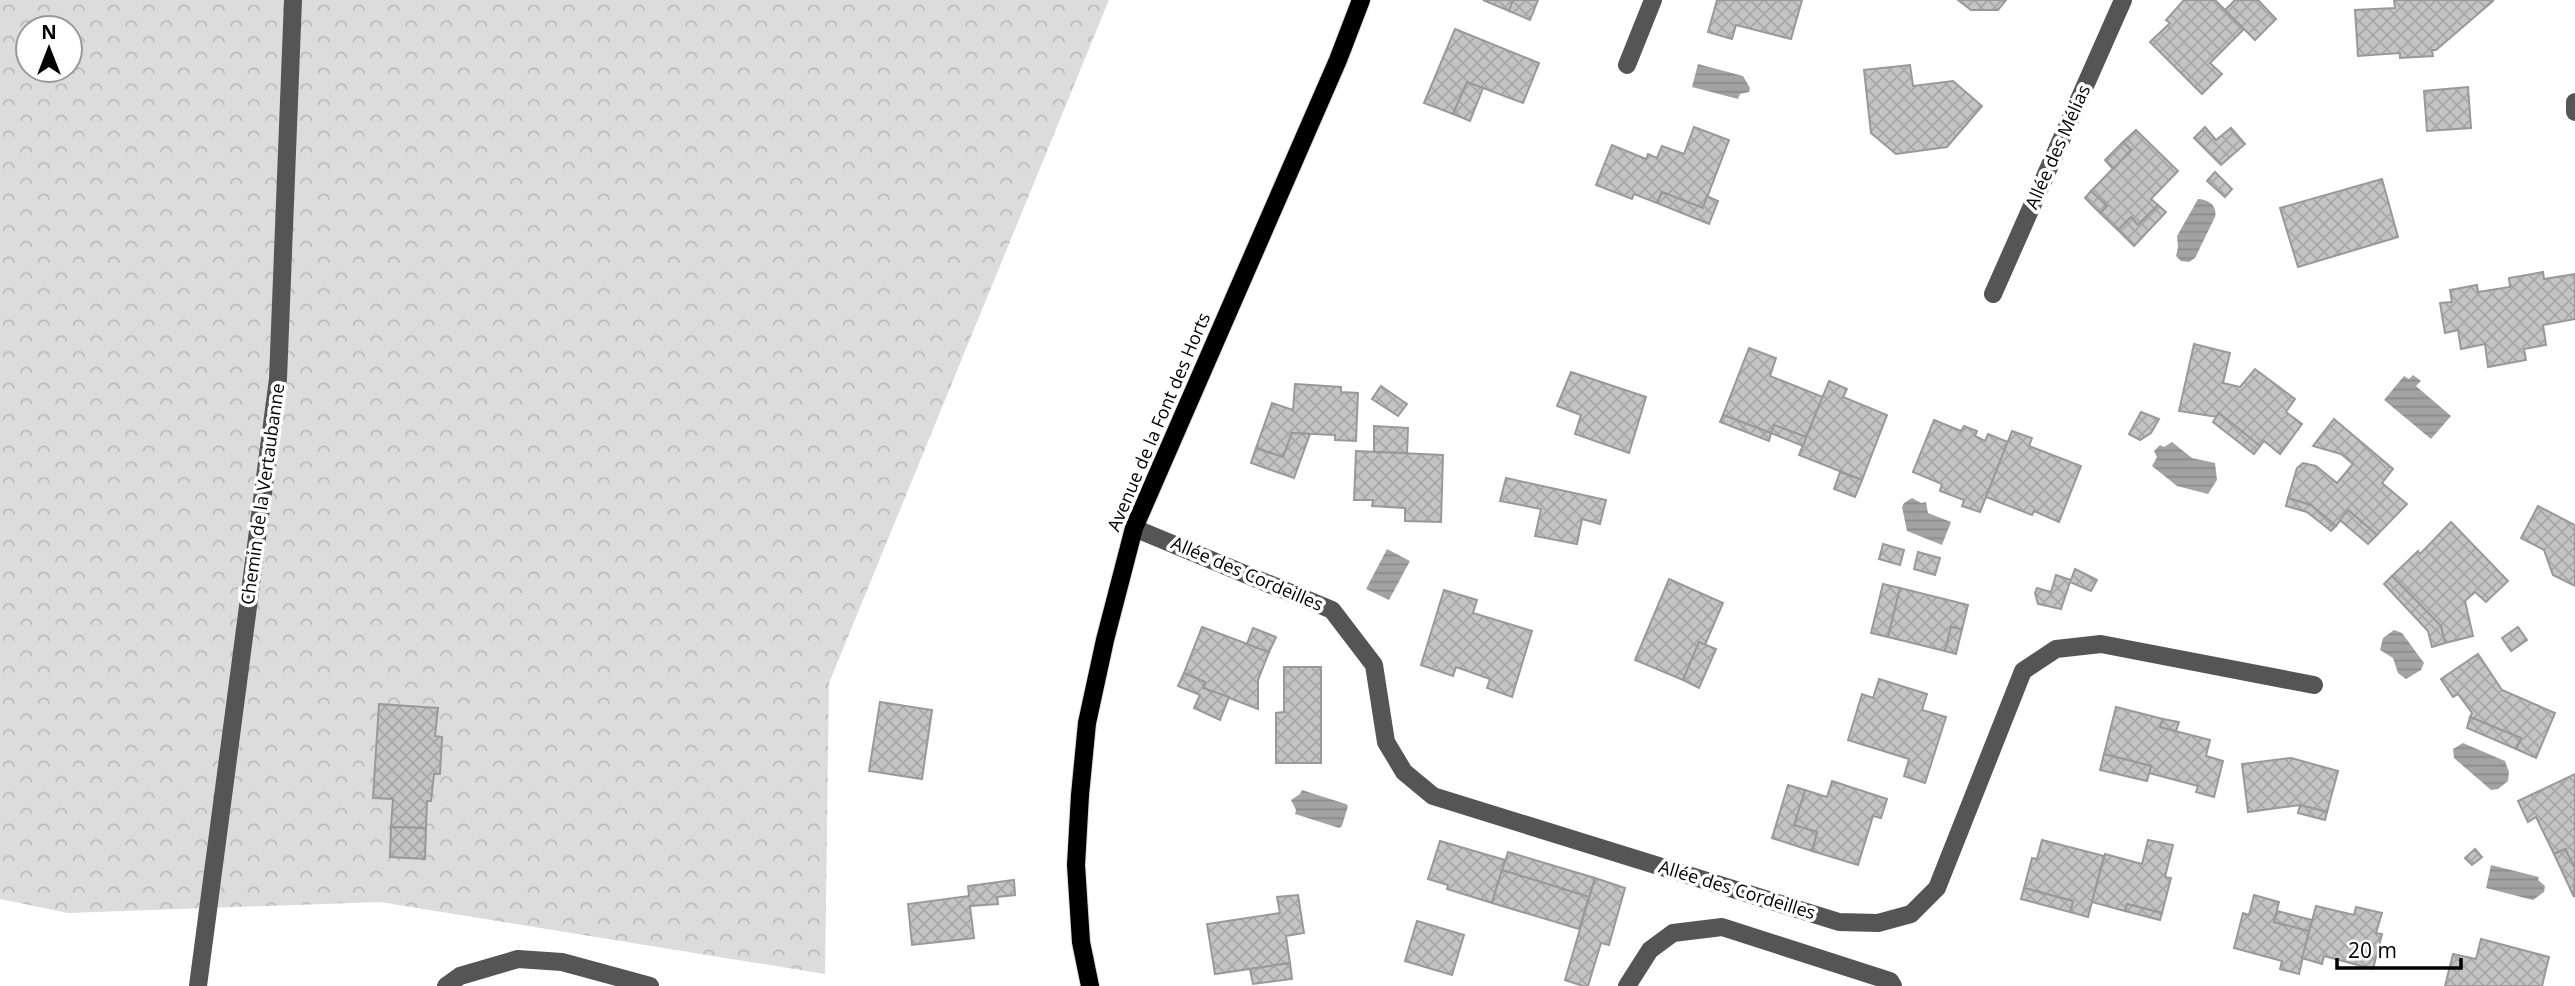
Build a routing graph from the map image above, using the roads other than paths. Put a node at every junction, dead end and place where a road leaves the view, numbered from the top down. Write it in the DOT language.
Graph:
graph roads {
  1 [pos="293,0"];
  2 [pos="1361,0"];
  3 [pos="1375,0"];
  4 [pos="1653,0"];
  5 [pos="2123,0"];
  6 [pos="1338,60"];
  7 [pos="1627,65"];
  8 [pos="2575,102"];
  9 [pos="2575,112"];
  10 [pos="1993,294"];
  11 [pos="1134,528"];
  12 [pos="2314,685"];
  13 [pos="198,986"];
  14 [pos="446,986"];
  15 [pos="650,986"];
  16 [pos="1090,986"];
  17 [pos="1627,986"];
  18 [pos="1893,986"];
  1 -- 13 [label="street, Chemin de la Vertaubanne"];
  2 -- 6 [label="main road, Avenue de la Font des Horts"];
  3 -- 6 [label="main road, Avenue de la Font des Horts"];
  4 -- 7 [label="street"];
  5 -- 10 [label="street, Allée des Mélias"];
  6 -- 11 [label="main road, Avenue de la Font des Horts"];
  8 -- 9 [label="street"];
  11 -- 12 [label="street, Allée des Cordeilles"];
  11 -- 16 [label="main road, Avenue de la Font des Horts"];
  14 -- 15 [label="street"];
  17 -- 18 [label="street"];
}
